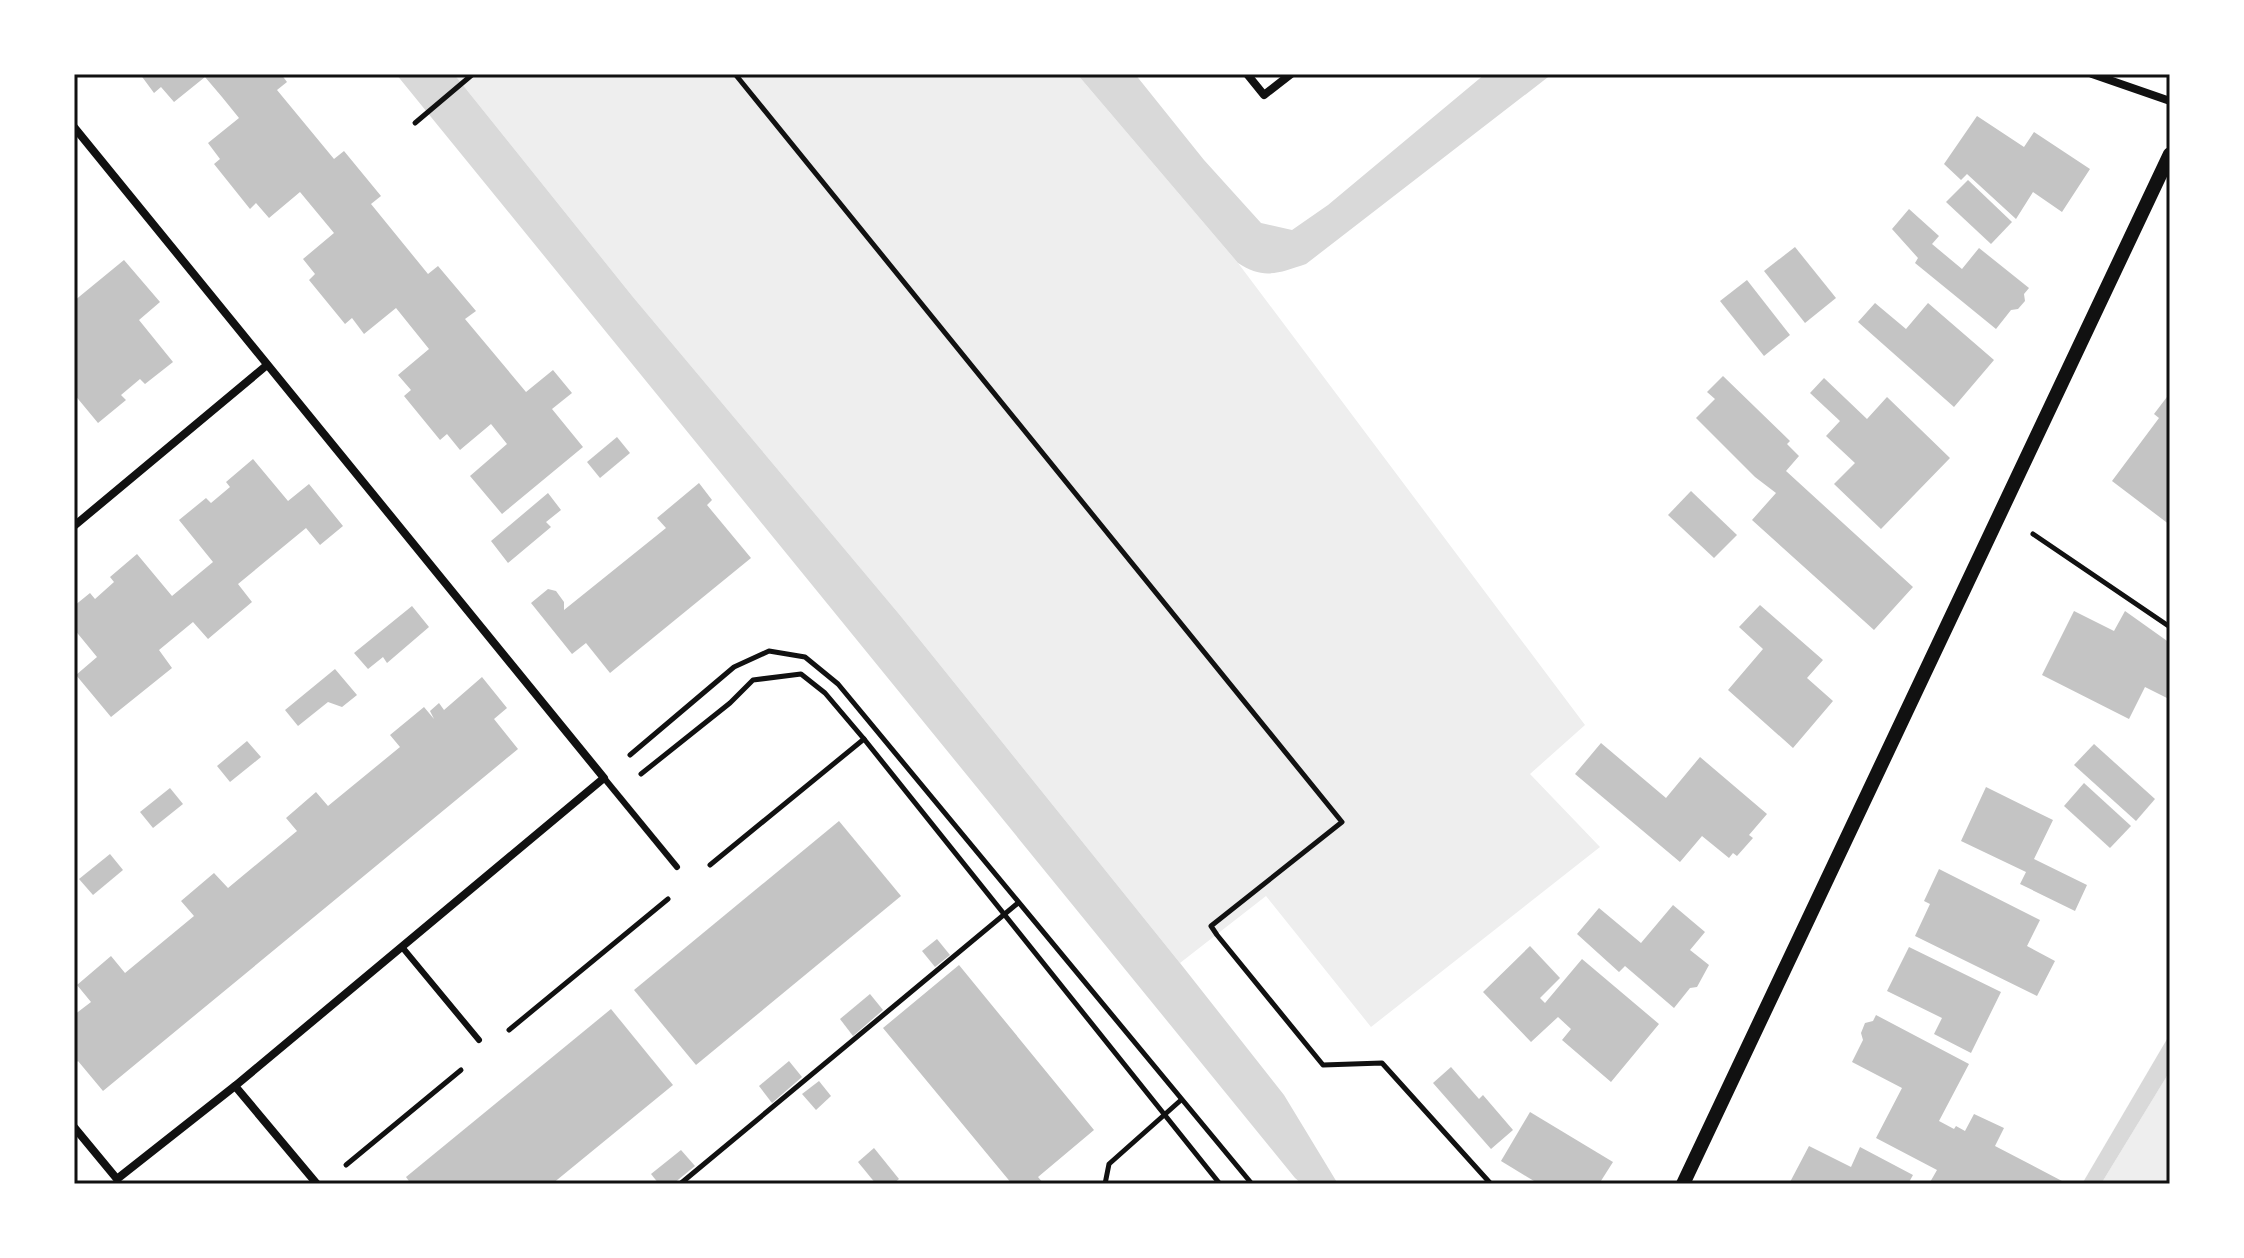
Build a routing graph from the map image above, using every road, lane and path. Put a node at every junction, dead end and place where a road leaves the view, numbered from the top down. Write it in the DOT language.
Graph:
graph roads {
  1 [pos="473,74"];
  2 [pos="735,74"];
  3 [pos="1247,74"];
  4 [pos="1291,74"];
  5 [pos="2092,74"];
  6 [pos="2170,101"];
  7 [pos="415,123"];
  8 [pos="74,127"];
  9 [pos="2170,154"];
  10 [pos="267,365"];
  11 [pos="2002,514"];
  12 [pos="74,526"];
  13 [pos="2170,627"];
  14 [pos="864,739"];
  15 [pos="604,778"];
  16 [pos="617,794"];
  17 [pos="677,867"];
  18 [pos="704,870"];
  19 [pos="679,890"];
  20 [pos="1018,903"];
  21 [pos="1005,914"];
  22 [pos="402,947"];
  23 [pos="507,1032"];
  24 [pos="479,1040"];
  25 [pos="470,1063"];
  26 [pos="235,1086"];
  27 [pos="1181,1100"];
  28 [pos="1164,1116"];
  29 [pos="74,1127"];
  30 [pos="335,1174"];
  31 [pos="1686,1183"];
  32 [pos="317,1184"];
  33 [pos="680,1184"];
  34 [pos="1105,1184"];
  35 [pos="1220,1184"];
  36 [pos="1252,1184"];
  37 [pos="1491,1184"];
  1 -- 7 [label="path"];
  2 -- 37 [label="path"];
  3 -- 4 [label="street"];
  5 -- 6 [label="street"];
  8 -- 10 [label="street"];
  9 -- 11 [label="street"];
  10 -- 12 [label="street"];
  10 -- 15 [label="street"];
  11 -- 13 [label="path"];
  11 -- 31 [label="street"];
  14 -- 16 [label="path"];
  14 -- 18 [label="path"];
  14 -- 21 [label="path"];
  15 -- 16 [label="lane"];
  15 -- 20 [label="path"];
  15 -- 22 [label="street"];
  16 -- 17 [label="lane"];
  19 -- 23 [label="path"];
  20 -- 21 [label="path"];
  20 -- 27 [label="path"];
  21 -- 28 [label="path"];
  21 -- 33 [label="path"];
  22 -- 24 [label="lane"];
  22 -- 26 [label="street"];
  25 -- 30 [label="path"];
  26 -- 29 [label="street"];
  26 -- 32 [label="street"];
  27 -- 28 [label="path"];
  27 -- 36 [label="path"];
  28 -- 34 [label="path"];
  28 -- 35 [label="path"];
}
